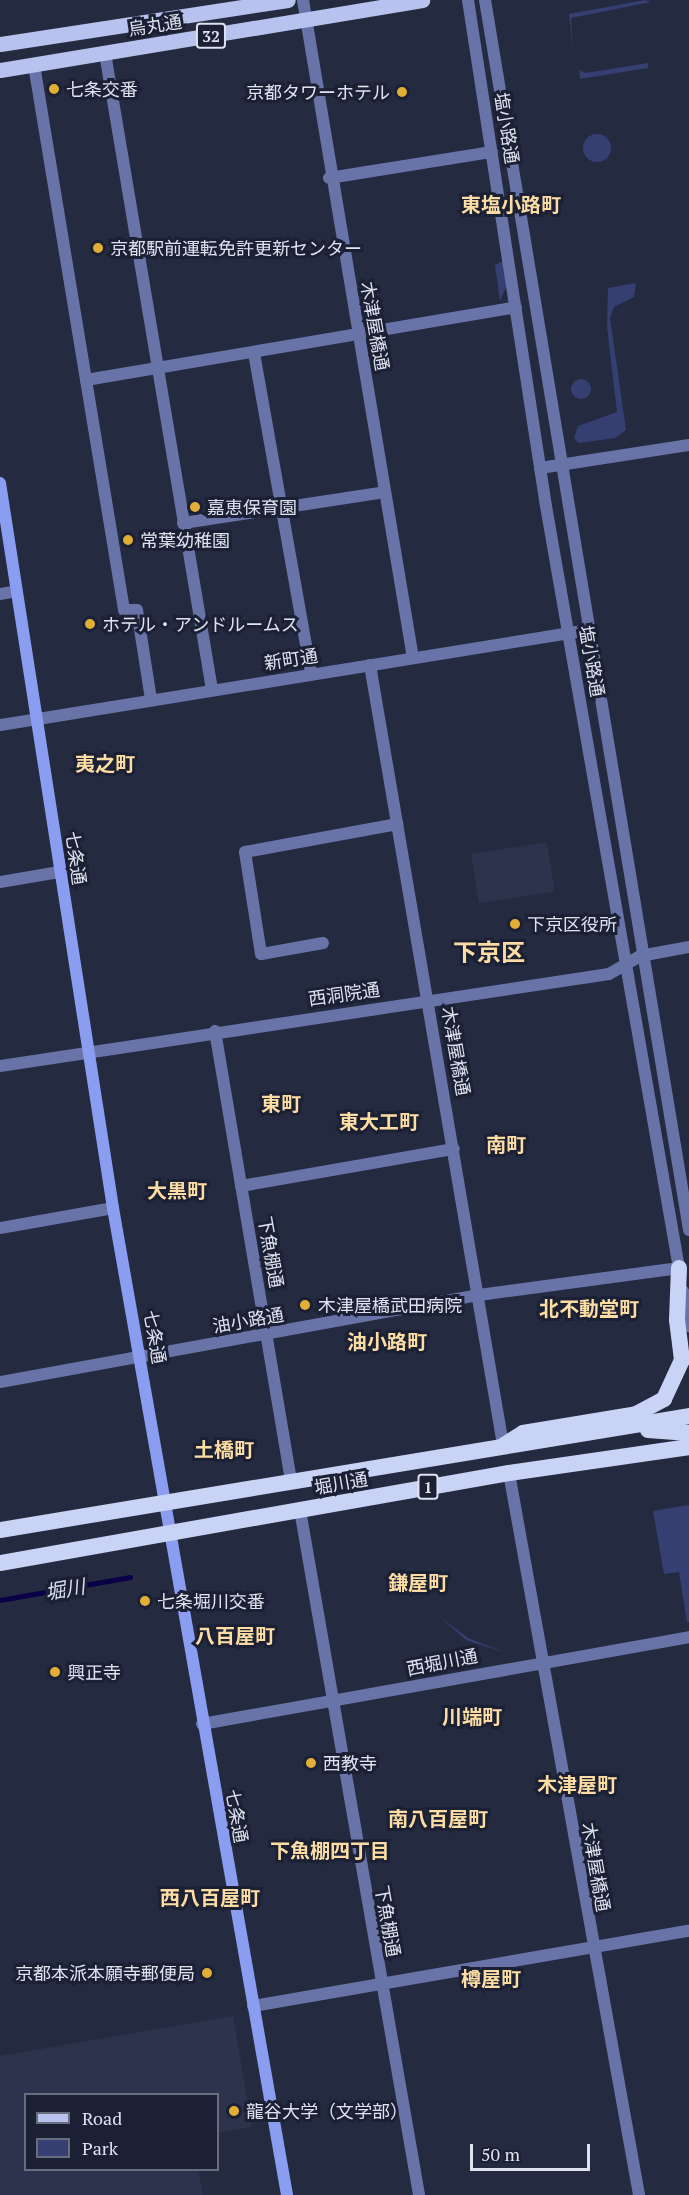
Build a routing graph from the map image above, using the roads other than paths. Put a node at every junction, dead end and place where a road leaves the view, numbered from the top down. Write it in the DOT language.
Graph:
graph roads {
  1 [pos="288,0"];
  2 [pos="303,0"];
  3 [pos="422,0"];
  4 [pos="468,0"];
  5 [pos="485,0"];
  6 [pos="305,21"];
  7 [pos="0,45"];
  8 [pos="105,53"];
  9 [pos="34,65"];
  10 [pos="0,70"];
  11 [pos="492,152"];
  12 [pos="329,178"];
  13 [pos="516,307"];
  14 [pos="360,336"];
  15 [pos="254,353"];
  16 [pos="158,369"];
  17 [pos="86,380"];
  18 [pos="689,445"];
  19 [pos="560,464"];
  20 [pos="540,468"];
  21 [pos="0,483"];
  22 [pos="385,492"];
  23 [pos="281,508"];
  24 [pos="183,523"];
  25 [pos="17,591"];
  26 [pos="0,594"];
  27 [pos="589,630"];
  28 [pos="569,634"];
  29 [pos="412,658"];
  30 [pos="370,665"];
  31 [pos="311,674"];
  32 [pos="212,690"];
  33 [pos="151,699"];
  34 [pos="38,719"];
  35 [pos="0,725"];
  36 [pos="397,824"];
  37 [pos="59,872"];
  38 [pos="0,882"];
  39 [pos="323,943"];
  40 [pos="689,947"];
  41 [pos="646,955"];
  42 [pos="627,963"];
  43 [pos="429,999"];
  44 [pos="215,1031"];
  45 [pos="88,1051"];
  46 [pos="0,1066"];
  47 [pos="454,1149"];
  48 [pos="242,1186"];
  49 [pos="113,1208"];
  50 [pos="0,1228"];
  51 [pos="689,1230"];
  52 [pos="679,1268"];
  53 [pos="480,1295"];
  54 [pos="689,1326"];
  55 [pos="266,1335"];
  56 [pos="141,1357"];
  57 [pos="0,1382"];
  58 [pos="689,1416"];
  59 [pos="626,1428"];
  60 [pos="689,1433"];
  61 [pos="503,1445"];
  62 [pos="689,1447"];
  63 [pos="509,1473"];
  64 [pos="291,1480"];
  65 [pos="164,1501"];
  66 [pos="300,1510"];
  67 [pos="0,1530"];
  68 [pos="169,1534"];
  69 [pos="0,1563"];
  70 [pos="689,1637"];
  71 [pos="542,1662"];
  72 [pos="332,1702"];
  73 [pos="202,1724"];
  74 [pos="689,1931"];
  75 [pos="592,1948"];
  76 [pos="380,1982"];
  77 [pos="253,2006"];
  78 [pos="287,2195"];
  79 [pos="419,2195"];
  80 [pos="639,2195"];
  1 -- 7 [label="main road, 烏丸通 / 32"];
  2 -- 6 [label="street, 木津屋橋通"];
  3 -- 6 [label="main road, 烏丸通 / 32"];
  4 -- 11 [label="street, 塩小路通"];
  5 -- 19 [label="street, 塩小路通"];
  6 -- 8 [label="main road, 烏丸通 / 32"];
  6 -- 12 [label="street, 木津屋橋通"];
  8 -- 9 [label="main road, 烏丸通 / 32"];
  8 -- 16 [label="street"];
  9 -- 10 [label="main road, 烏丸通 / 32"];
  9 -- 17 [label="street"];
  11 -- 12 [label="street"];
  11 -- 13 [label="street, 塩小路通"];
  12 -- 14 [label="street, 木津屋橋通"];
  13 -- 14 [label="street"];
  13 -- 20 [label="street, 塩小路通"];
  14 -- 15 [label="street"];
  14 -- 22 [label="street, 木津屋橋通"];
  15 -- 16 [label="street"];
  15 -- 23 [label="street"];
  16 -- 17 [label="street"];
  16 -- 24 [label="street"];
  17 -- 33 [label="street"];
  18 -- 19 [label="street"];
  19 -- 20 [label="street"];
  19 -- 27 [label="street, 塩小路通"];
  20 -- 28 [label="street, 塩小路通"];
  21 -- 25 [label="main road, 七条通"];
  22 -- 23 [label="street"];
  22 -- 29 [label="street, 木津屋橋通"];
  23 -- 24 [label="street"];
  23 -- 31 [label="street"];
  24 -- 32 [label="street"];
  25 -- 26 [label="street"];
  25 -- 34 [label="main road, 七条通"];
  27 -- 28 [label="street, 新町通"];
  27 -- 41 [label="street, 塩小路通"];
  28 -- 29 [label="street, 新町通"];
  28 -- 42 [label="street, 塩小路通"];
  29 -- 30 [label="street, 新町通"];
  30 -- 31 [label="street, 新町通"];
  30 -- 36 [label="street, 木津屋橋通"];
  31 -- 32 [label="street, 新町通"];
  32 -- 33 [label="street, 新町通"];
  33 -- 34 [label="street, 新町通"];
  34 -- 35 [label="street, 新町通"];
  34 -- 37 [label="main road, 七条通"];
  36 -- 39 [label="street"];
  36 -- 43 [label="street, 木津屋橋通"];
  37 -- 38 [label="street"];
  37 -- 45 [label="main road, 七条通"];
  40 -- 41 [label="street, 西洞院通"];
  41 -- 42 [label="street, 西洞院通"];
  41 -- 51 [label="street, 塩小路通"];
  42 -- 43 [label="street, 西洞院通"];
  42 -- 52 [label="street, 塩小路通"];
  43 -- 44 [label="street, 西洞院通"];
  43 -- 47 [label="street, 木津屋橋通"];
  44 -- 45 [label="street, 西洞院通"];
  44 -- 48 [label="street, 下魚棚通"];
  45 -- 46 [label="street, 西洞院通"];
  45 -- 49 [label="main road, 七条通"];
  47 -- 48 [label="street"];
  47 -- 53 [label="street, 木津屋橋通"];
  48 -- 55 [label="street, 下魚棚通"];
  49 -- 50 [label="street"];
  49 -- 56 [label="main road, 七条通"];
  52 -- 53 [label="street, 油小路通"];
  52 -- 54 [label="street, 塩小路通"];
  52 -- 61 [label="highway, 1"];
  53 -- 55 [label="street, 油小路通"];
  53 -- 61 [label="street, 木津屋橋通"];
  55 -- 56 [label="street, 油小路通"];
  55 -- 64 [label="street, 下魚棚通"];
  56 -- 57 [label="street, 油小路通"];
  56 -- 65 [label="main road, 七条通"];
  58 -- 59 [label="highway, 堀川通 / 1"];
  59 -- 60 [label="highway, 1"];
  59 -- 61 [label="highway, 堀川通 / 1"];
  61 -- 64 [label="highway, 堀川通 / 1"];
  62 -- 63 [label="highway, 堀川通 / 1"];
  63 -- 66 [label="highway, 堀川通 / 1"];
  63 -- 71 [label="street, 木津屋橋通"];
  64 -- 65 [label="highway, 堀川通 / 1"];
  65 -- 67 [label="highway, 堀川通 / 1"];
  65 -- 68 [label="main road, 七条通"];
  66 -- 68 [label="highway, 堀川通 / 1"];
  66 -- 72 [label="street, 下魚棚通"];
  68 -- 69 [label="highway, 堀川通 / 1"];
  68 -- 73 [label="main road, 七条通"];
  70 -- 71 [label="street, 西堀川通"];
  71 -- 72 [label="street, 西堀川通"];
  71 -- 75 [label="street, 木津屋橋通"];
  72 -- 73 [label="street, 西堀川通"];
  72 -- 76 [label="street, 下魚棚通"];
  73 -- 77 [label="main road, 七条通"];
  74 -- 75 [label="street"];
  75 -- 76 [label="street"];
  75 -- 80 [label="street, 木津屋橋通"];
  76 -- 77 [label="street"];
  76 -- 79 [label="street, 下魚棚通"];
  77 -- 78 [label="main road, 七条通"];
}
